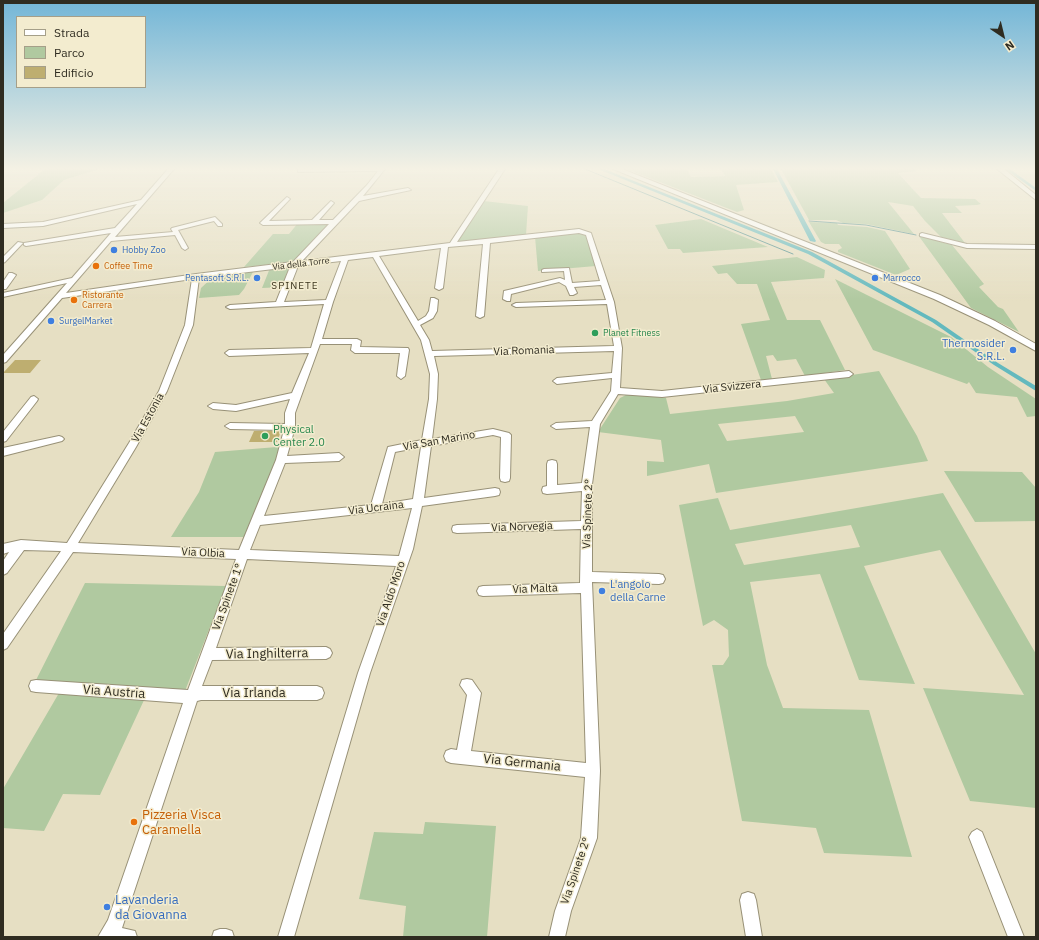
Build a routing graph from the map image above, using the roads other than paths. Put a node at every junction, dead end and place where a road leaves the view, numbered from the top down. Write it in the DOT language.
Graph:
graph roads {
  1 [pos="94,213"];
  2 [pos="133,213"];
  3 [pos="273,213"];
  4 [pos="322,213"];
  5 [pos="344,213"];
  6 [pos="471,213"];
  7 [pos="726,213"];
  8 [pos="314,222"];
  9 [pos="335,222"];
  10 [pos="3,226"];
  11 [pos="220,226"];
  12 [pos="118,230"];
  13 [pos="177,233"];
  14 [pos="922,236"];
  15 [pos="110,239"];
  16 [pos="487,242"];
  17 [pos="448,246"];
  18 [pos="185,248"];
  19 [pos="1036,248"];
  20 [pos="375,255"];
  21 [pos="345,258"];
  22 [pos="3,261"];
  23 [pos="295,264"];
  24 [pos="544,272"];
  25 [pos="12,275"];
  26 [pos="196,276"];
  27 [pos="75,279"];
  28 [pos="605,283"];
  29 [pos="569,285"];
  30 [pos="3,287"];
  31 [pos="439,288"];
  32 [pos="573,294"];
  33 [pos="3,295"];
  34 [pos="60,296"];
  35 [pos="507,299"];
  36 [pos="434,300"];
  37 [pos="329,302"];
  38 [pos="610,302"];
  39 [pos="279,304"];
  40 [pos="516,304"];
  41 [pos="230,306"];
  42 [pos="480,316"];
  43 [pos="416,325"];
  44 [pos="315,346"];
  45 [pos="618,348"];
  46 [pos="1036,348"];
  47 [pos="229,352"];
  48 [pos="6,353"];
  49 [pos="430,354"];
  50 [pos="3,360"];
  51 [pos="849,374"];
  52 [pos="401,376"];
  53 [pos="616,376"];
  54 [pos="557,381"];
  55 [pos="615,391"];
  56 [pos="296,395"];
  57 [pos="34,399"];
  58 [pos="213,406"];
  59 [pos="595,424"];
  60 [pos="230,426"];
  61 [pos="556,426"];
  62 [pos="290,427"];
  63 [pos="3,439"];
  64 [pos="59,439"];
  65 [pos="426,444"];
  66 [pos="3,452"];
  67 [pos="339,457"];
  68 [pos="281,460"];
  69 [pos="552,464"];
  70 [pos="504,478"];
  71 [pos="588,487"];
  72 [pos="495,492"];
  73 [pos="418,503"];
  74 [pos="375,509"];
  75 [pos="258,521"];
  76 [pos="586,525"];
  77 [pos="457,529"];
  78 [pos="21,545"];
  79 [pos="70,547"];
  80 [pos="3,549"];
  81 [pos="243,554"];
  82 [pos="402,561"];
  83 [pos="3,570"];
  84 [pos="659,579"];
  85 [pos="587,582"];
  86 [pos="483,591"];
  87 [pos="3,644"];
  88 [pos="326,653"];
  89 [pos="208,654"];
  90 [pos="467,685"];
  91 [pos="36,686"];
  92 [pos="317,694"];
  93 [pos="192,697"];
  94 [pos="593,771"];
  95 [pos="977,837"];
  96 [pos="748,900"];
  97 [pos="107,937"];
  98 [pos="130,937"];
  99 [pos="220,937"];
  100 [pos="226,937"];
  101 [pos="286,937"];
  102 [pos="557,937"];
  103 [pos="754,937"];
  104 [pos="1016,937"];
  1 -- 10 [label="street"];
  2 -- 12 [label="street"];
  3 -- 8 [label="street"];
  4 -- 8 [label="street"];
  5 -- 9 [label="street"];
  6 -- 17 [label="street"];
  7 -- 46 [label="main road"];
  8 -- 9 [label="street"];
  9 -- 23 [label="street"];
  11 -- 13 [label="street"];
  12 -- 15 [label="street"];
  12 -- 22 [label="street"];
  13 -- 15 [label="street"];
  13 -- 18 [label="street"];
  14 -- 19 [label="street"];
  15 -- 27 [label="street"];
  16 -- 17 [label="street, Via Spinete 2°"];
  16 -- 28 [label="street, Via Spinete 2°"];
  16 -- 42 [label="street"];
  17 -- 20 [label="street, Via della Torre"];
  17 -- 31 [label="street"];
  20 -- 21 [label="street, Via della Torre"];
  20 -- 43 [label="street, Via Aldo Moro"];
  21 -- 23 [label="street, Via della Torre"];
  21 -- 37 [label="street, Via Spinete 1°"];
  23 -- 26 [label="street, Via della Torre"];
  23 -- 39 [label="street"];
  24 -- 29 [label="street"];
  25 -- 30 [label="street"];
  26 -- 34 [label="street, Via della Torre"];
  26 -- 79 [label="street, Via Estonia"];
  27 -- 33 [label="street"];
  27 -- 34 [label="street"];
  28 -- 29 [label="street"];
  28 -- 38 [label="street, Via Spinete 2°"];
  29 -- 32 [label="street"];
  29 -- 35 [label="street"];
  34 -- 48 [label="street"];
  36 -- 43 [label="street"];
  37 -- 39 [label="street"];
  37 -- 44 [label="street, Via Spinete 1°"];
  38 -- 40 [label="street"];
  38 -- 45 [label="street, Via Spinete 2°"];
  39 -- 41 [label="street"];
  43 -- 49 [label="street, Via Aldo Moro"];
  44 -- 47 [label="street"];
  44 -- 52 [label="street"];
  44 -- 56 [label="street, Via Spinete 1°"];
  45 -- 49 [label="street, Via Romania"];
  45 -- 53 [label="street, Via Spinete 2°"];
  48 -- 50 [label="street"];
  49 -- 65 [label="street, Via Aldo Moro"];
  51 -- 55 [label="street, Via Svizzera"];
  53 -- 54 [label="street"];
  53 -- 55 [label="street, Via Spinete 2°"];
  55 -- 59 [label="street, Via Spinete 2°"];
  56 -- 58 [label="street"];
  56 -- 62 [label="street, Via Spinete 1°"];
  57 -- 63 [label="street"];
  59 -- 61 [label="street"];
  59 -- 71 [label="street, Via Spinete 2°"];
  60 -- 62 [label="street"];
  62 -- 68 [label="street, Via Spinete 1°"];
  64 -- 66 [label="street"];
  65 -- 70 [label="street, Via San Marino"];
  65 -- 73 [label="street, Via Aldo Moro"];
  65 -- 74 [label="street, Via San Marino"];
  67 -- 68 [label="street"];
  68 -- 75 [label="street, Via Spinete 1°"];
  69 -- 71 [label="street"];
  71 -- 76 [label="street, Via Spinete 2°"];
  72 -- 73 [label="street, Via Ucraina"];
  73 -- 74 [label="street, Via Ucraina"];
  73 -- 82 [label="street, Via Aldo Moro"];
  74 -- 75 [label="street, Via Ucraina"];
  75 -- 81 [label="street, Via Spinete 1°"];
  76 -- 77 [label="street, Via Norvegia"];
  76 -- 85 [label="street, Via Spinete 2°"];
  78 -- 79 [label="street, Via Olbia"];
  78 -- 80 [label="street, Via Olbia"];
  78 -- 83 [label="street"];
  79 -- 81 [label="street, Via Olbia"];
  79 -- 87 [label="street, Via Estonia"];
  81 -- 82 [label="street, Via Olbia"];
  81 -- 89 [label="street, Via Spinete 1°"];
  82 -- 101 [label="street, Via Aldo Moro"];
  84 -- 85 [label="street, Via Malta"];
  85 -- 86 [label="street, Via Malta"];
  85 -- 94 [label="street, Via Spinete 2°"];
  88 -- 89 [label="street, Via Inghilterra"];
  89 -- 93 [label="street, Via Spinete 1°"];
  90 -- 94 [label="street, Via Germania"];
  91 -- 93 [label="street, Via Austria"];
  92 -- 93 [label="street, Via Irlanda"];
  93 -- 97 [label="street, Via Spinete 1°"];
  94 -- 102 [label="street, Via Spinete 2°"];
  95 -- 104 [label="street"];
  96 -- 103 [label="street"];
  97 -- 98 [label="street"];
  99 -- 100 [label="street"];
}
